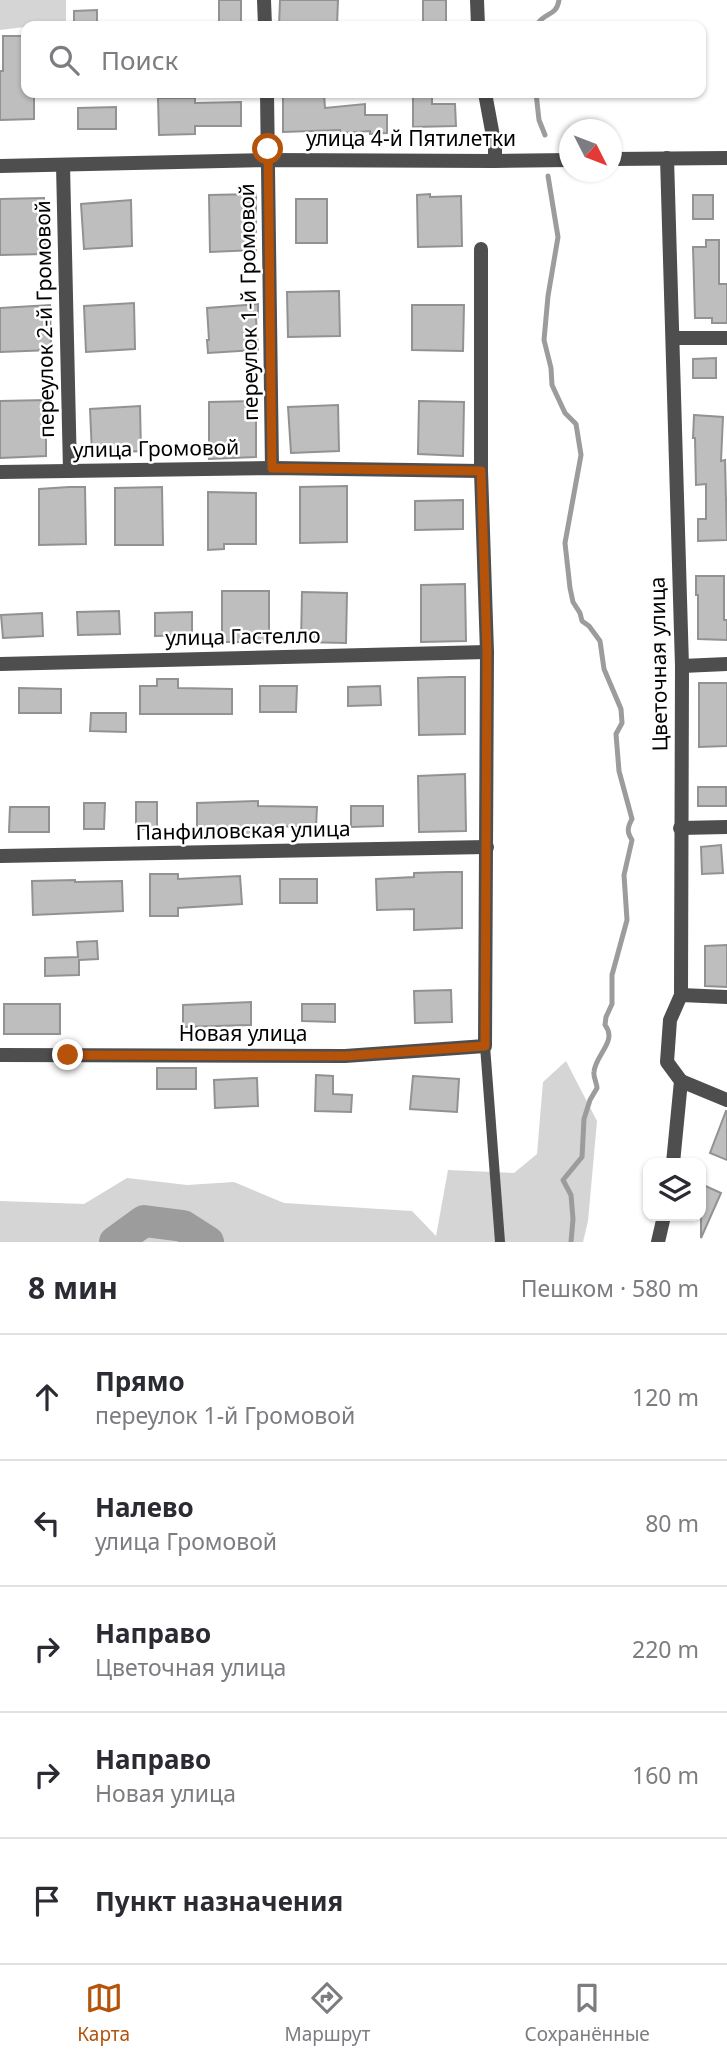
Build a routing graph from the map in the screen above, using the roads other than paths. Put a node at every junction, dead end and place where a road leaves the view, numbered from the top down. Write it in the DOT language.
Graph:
graph roads {
  1 [pos="264,0"];
  2 [pos="477,0"];
  3 [pos="265,21"];
  4 [pos="478,21"];
  5 [pos="267,98"];
  6 [pos="486,98"];
  7 [pos="667,158"];
  8 [pos="727,158"];
  9 [pos="622,159"];
  10 [pos="268,160"];
  11 [pos="559,160"];
  12 [pos="495,161"];
  13 [pos="63,165"];
  14 [pos="0,166"];
  15 [pos="481,249"];
  16 [pos="673,338"];
  17 [pos="727,338"];
  18 [pos="272,468"];
  19 [pos="70,471"];
  20 [pos="481,471"];
  21 [pos="0,472"];
  22 [pos="487,652"];
  23 [pos="0,664"];
  24 [pos="727,664"];
  25 [pos="682,666"];
  26 [pos="727,827"];
  27 [pos="680,828"];
  28 [pos="487,847"];
  29 [pos="0,856"];
  30 [pos="681,995"];
  31 [pos="727,997"];
  32 [pos="485,1046"];
  33 [pos="0,1055"];
  34 [pos="681,1081"];
  35 [pos="727,1100"];
  36 [pos="673,1158"];
  37 [pos="663,1221"];
  38 [pos="500,1242"];
  39 [pos="658,1242"];
  1 -- 3 [label="street"];
  2 -- 4 [label="street"];
  5 -- 10 [label="street, переулок 1-й Громовой"];
  6 -- 12 [label="street"];
  7 -- 8 [label="street"];
  7 -- 9 [label="street"];
  7 -- 16 [label="street, Цветочная улица"];
  10 -- 12 [label="street, улица 4-й Пятилетки"];
  10 -- 13 [label="street, улица 4-й Пятилетки"];
  10 -- 18 [label="street, переулок 1-й Громовой"];
  11 -- 12 [label="street, улица 4-й Пятилетки"];
  13 -- 14 [label="street, улица 4-й Пятилетки"];
  13 -- 19 [label="street, переулок 2-й Громовой"];
  15 -- 20 [label="street"];
  16 -- 17 [label="street"];
  16 -- 25 [label="street, Цветочная улица"];
  18 -- 19 [label="street, улица Громовой"];
  18 -- 20 [label="street, улица Громовой"];
  19 -- 21 [label="street, улица Громовой"];
  20 -- 22 [label="street"];
  22 -- 23 [label="street, улица Гастелло"];
  22 -- 28 [label="street"];
  24 -- 25 [label="street"];
  25 -- 27 [label="street, Цветочная улица"];
  26 -- 27 [label="street"];
  27 -- 30 [label="street, Цветочная улица"];
  28 -- 29 [label="street, Панфиловская улица"];
  28 -- 32 [label="street"];
  30 -- 31 [label="street"];
  30 -- 34 [label="street, Цветочная улица"];
  32 -- 33 [label="street, Новая улица"];
  32 -- 38 [label="lane"];
  34 -- 35 [label="street"];
  34 -- 36 [label="street, Цветочная улица"];
  37 -- 39 [label="street"];
}
